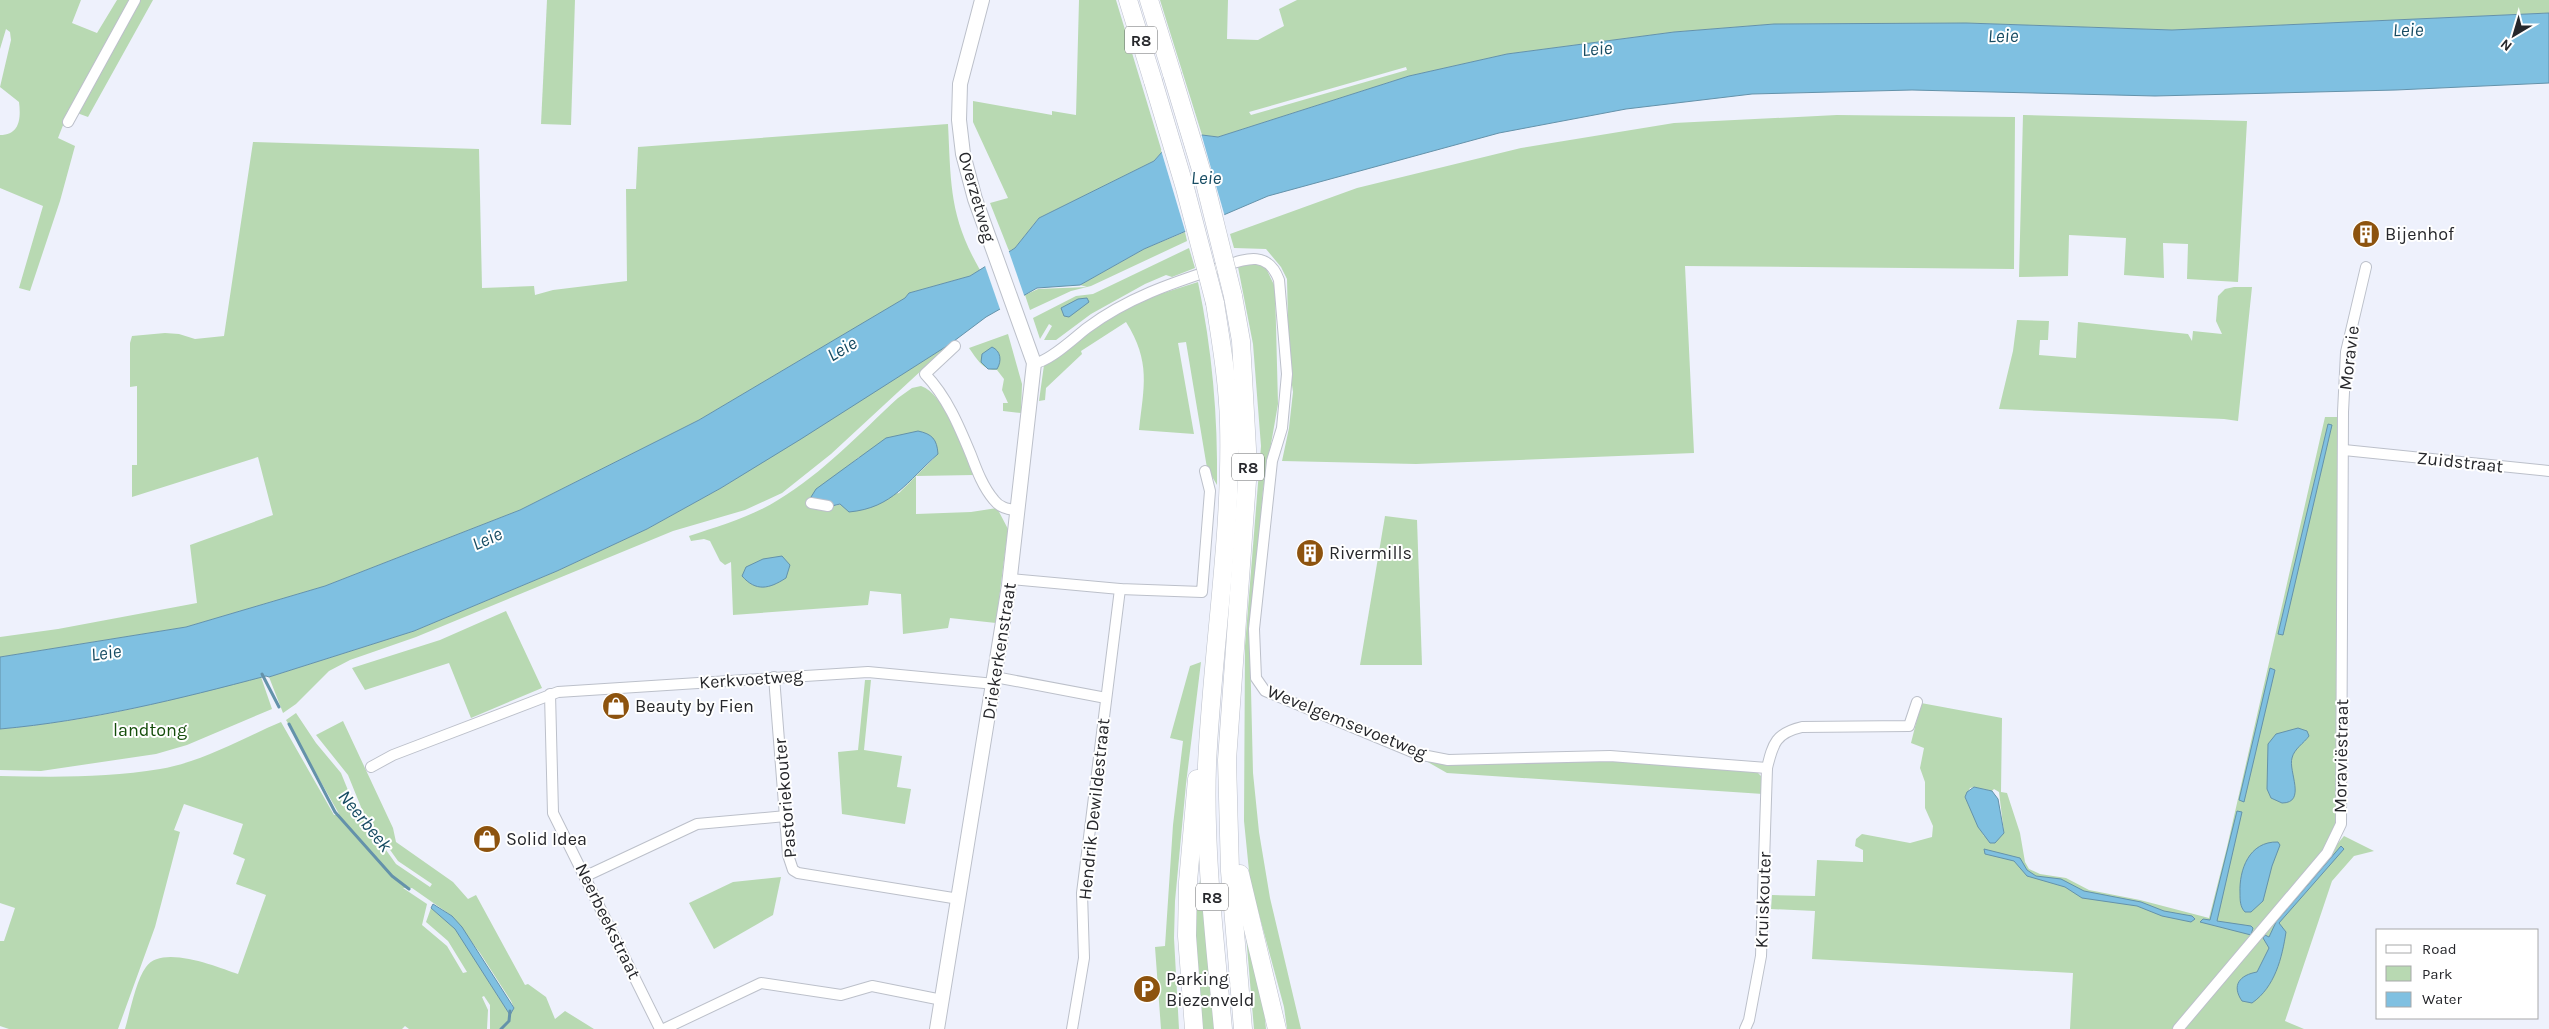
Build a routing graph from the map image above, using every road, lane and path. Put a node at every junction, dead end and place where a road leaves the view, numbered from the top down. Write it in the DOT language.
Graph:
graph roads {
  1 [pos="135,0"];
  2 [pos="982,0"];
  3 [pos="1128,0"];
  4 [pos="1149,0"];
  5 [pos="68,122"];
  6 [pos="2366,267"];
  7 [pos="1002,276"];
  8 [pos="955,346"];
  9 [pos="1034,363"];
  10 [pos="2344,450"];
  11 [pos="1205,471"];
  12 [pos="2549,471"];
  13 [pos="2343,486"];
  14 [pos="811,503"];
  15 [pos="828,506"];
  16 [pos="1018,512"];
  17 [pos="1010,579"];
  18 [pos="1120,589"];
  19 [pos="774,677"];
  20 [pos="995,680"];
  21 [pos="550,694"];
  22 [pos="1106,698"];
  23 [pos="1918,702"];
  24 [pos="1207,764"];
  25 [pos="371,767"];
  26 [pos="1767,768"];
  27 [pos="786,816"];
  28 [pos="1228,831"];
  29 [pos="586,876"];
  30 [pos="959,899"];
  31 [pos="942,1000"];
  32 [pos="660,1029"];
  33 [pos="664,1029"];
  34 [pos="936,1029"];
  35 [pos="1072,1029"];
  36 [pos="1194,1029"];
  37 [pos="1223,1029"];
  38 [pos="1243,1029"];
  39 [pos="1277,1029"];
  40 [pos="1745,1029"];
  41 [pos="2178,1029"];
  1 -- 5 [label="street"];
  2 -- 7 [label="street, Overzetweg"];
  3 -- 24 [label="highway, R8, bridge"];
  4 -- 28 [label="highway, R8, bridge"];
  6 -- 10 [label="street, Moravie"];
  7 -- 9 [label="street, Driekerkenstraat"];
  8 -- 16 [label="street"];
  9 -- 16 [label="street, Driekerkenstraat"];
  9 -- 26 [label="street, Wevelgemsevoetweg"];
  10 -- 12 [label="street, Zuidstraat"];
  10 -- 13 [label="street, Moravie"];
  11 -- 18 [label="street"];
  13 -- 41 [label="street, Moraviëstraat"];
  14 -- 15 [label="street"];
  16 -- 17 [label="street, Driekerkenstraat"];
  17 -- 18 [label="street"];
  17 -- 20 [label="street, Driekerkenstraat"];
  18 -- 22 [label="street, Hendrik Dewildestraat"];
  19 -- 20 [label="street, Kerkvoetweg"];
  19 -- 21 [label="street, Kerkvoetweg"];
  19 -- 27 [label="street, Pastoriekouter"];
  20 -- 22 [label="street, Kerkvoetweg"];
  20 -- 30 [label="street, Driekerkenstraat"];
  21 -- 25 [label="street, Kerkvoetweg"];
  21 -- 29 [label="street, Neerbeekstraat"];
  22 -- 35 [label="street, Hendrik Dewildestraat"];
  23 -- 26 [label="street, Kruiskouter"];
  24 -- 36 [label="highway"];
  24 -- 37 [label="highway, R8"];
  26 -- 40 [label="street, Kruiskouter"];
  27 -- 29 [label="street"];
  27 -- 30 [label="street, Pastoriekouter"];
  28 -- 38 [label="highway, R8"];
  28 -- 39 [label="highway"];
  29 -- 32 [label="street, Neerbeekstraat"];
  30 -- 31 [label="street, Driekerkenstraat"];
  31 -- 33 [label="street"];
  31 -- 34 [label="street, Driekerkenstraat"];
}
